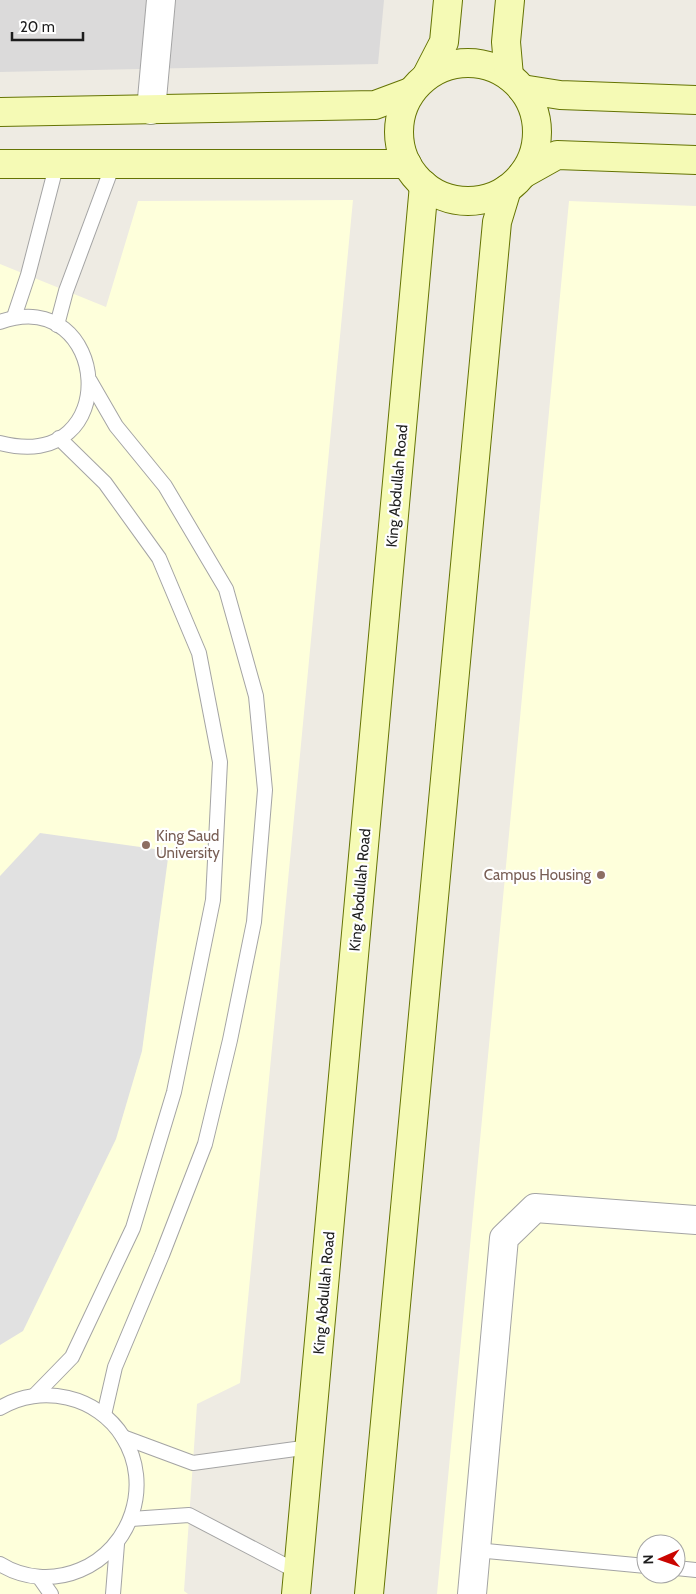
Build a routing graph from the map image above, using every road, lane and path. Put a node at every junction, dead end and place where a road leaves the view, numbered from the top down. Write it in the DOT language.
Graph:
graph roads {
  1 [pos="161,0"];
  2 [pos="448,0"];
  3 [pos="510,0"];
  4 [pos="419,83"];
  5 [pos="516,83"];
  6 [pos="696,100"];
  7 [pos="151,110"];
  8 [pos="0,112"];
  9 [pos="696,160"];
  10 [pos="114,162"];
  11 [pos="57,163"];
  12 [pos="0,164"];
  13 [pos="407,164"];
  14 [pos="515,182"];
  15 [pos="424,185"];
  16 [pos="14,317"];
  17 [pos="0,322"];
  18 [pos="57,325"];
  19 [pos="90,381"];
  20 [pos="59,438"];
  21 [pos="0,443"];
  22 [pos="696,1220"];
  23 [pos="34,1395"];
  24 [pos="0,1408"];
  25 [pos="104,1415"];
  26 [pos="123,1437"];
  27 [pos="310,1447"];
  28 [pos="131,1519"];
  29 [pos="117,1544"];
  30 [pos="476,1550"];
  31 [pos="0,1564"];
  32 [pos="636,1565"];
  33 [pos="38,1577"];
  34 [pos="297,1583"];
  35 [pos="50,1594"];
  36 [pos="113,1594"];
  37 [pos="369,1594"];
  38 [pos="472,1594"];
  1 -- 7 [label="street"];
  2 -- 4 [label="street"];
  3 -- 5 [label="street"];
  4 -- 5 [label="street"];
  4 -- 7 [label="street"];
  4 -- 13 [label="street"];
  5 -- 6 [label="street"];
  5 -- 14 [label="street"];
  7 -- 8 [label="street"];
  9 -- 14 [label="street"];
  10 -- 11 [label="street"];
  10 -- 13 [label="street"];
  10 -- 18 [label="lane"];
  11 -- 12 [label="street"];
  11 -- 16 [label="lane"];
  13 -- 15 [label="street"];
  14 -- 15 [label="street"];
  14 -- 37 [label="street"];
  15 -- 27 [label="street, King Abdullah Road"];
  16 -- 17 [label="lane"];
  16 -- 18 [label="lane"];
  18 -- 19 [label="lane"];
  19 -- 20 [label="lane"];
  19 -- 25 [label="lane"];
  20 -- 21 [label="lane"];
  20 -- 23 [label="lane"];
  22 -- 30 [label="street"];
  23 -- 24 [label="lane"];
  23 -- 25 [label="lane"];
  25 -- 26 [label="lane"];
  26 -- 27 [label="lane"];
  26 -- 28 [label="lane"];
  27 -- 34 [label="street, King Abdullah Road"];
  28 -- 29 [label="lane"];
  28 -- 34 [label="lane"];
  29 -- 33 [label="lane"];
  29 -- 36 [label="lane"];
  30 -- 32 [label="lane"];
  30 -- 38 [label="street"];
  31 -- 33 [label="lane"];
  33 -- 35 [label="lane"];
}
